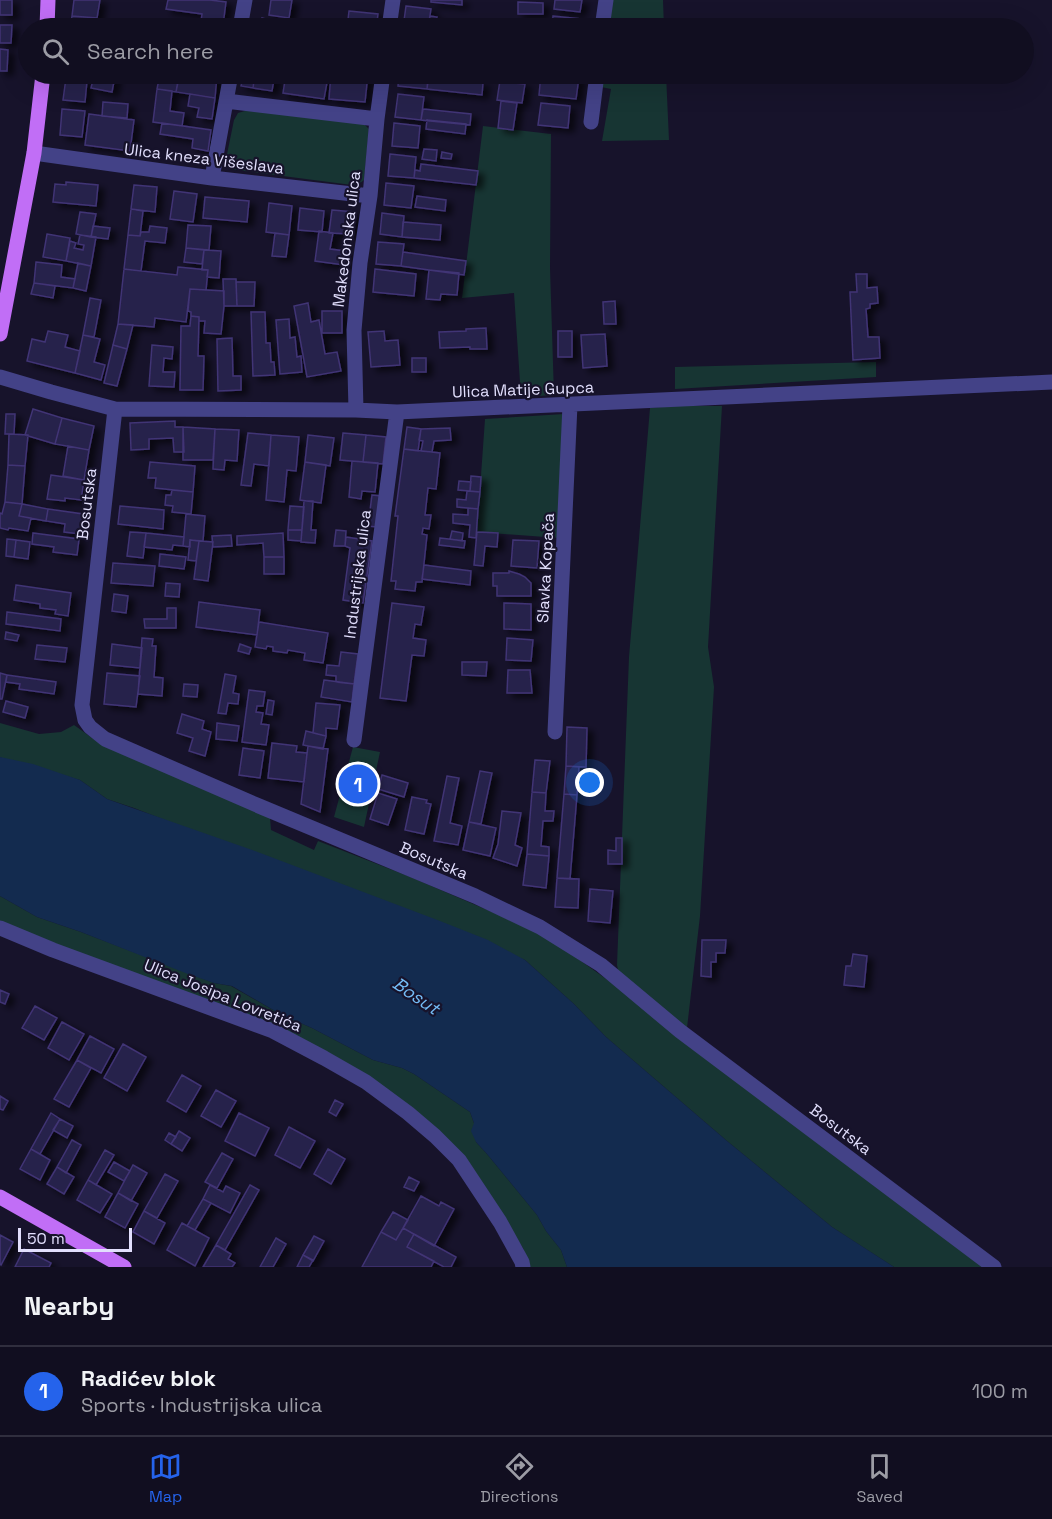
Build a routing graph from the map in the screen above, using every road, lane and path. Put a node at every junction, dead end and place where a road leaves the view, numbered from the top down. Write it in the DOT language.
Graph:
graph roads {
  1 [pos="48,0"];
  2 [pos="245,0"];
  3 [pos="393,0"];
  4 [pos="606,0"];
  5 [pos="47,18"];
  6 [pos="242,18"];
  7 [pos="390,18"];
  8 [pos="603,18"];
  9 [pos="42,84"];
  10 [pos="229,84"];
  11 [pos="382,84"];
  12 [pos="596,84"];
  13 [pos="226,101"];
  14 [pos="377,119"];
  15 [pos="591,122"];
  16 [pos="34,153"];
  17 [pos="212,178"];
  18 [pos="370,196"];
  19 [pos="0,334"];
  20 [pos="0,377"];
  21 [pos="1052,382"];
  22 [pos="570,405"];
  23 [pos="115,410"];
  24 [pos="356,410"];
  25 [pos="397,412"];
  26 [pos="555,732"];
  27 [pos="354,740"];
  28 [pos="0,928"];
  29 [pos="0,1197"];
  30 [pos="124,1267"];
  31 [pos="523,1267"];
  32 [pos="994,1267"];
  1 -- 5 [label="main road"];
  2 -- 6 [label="street"];
  3 -- 7 [label="street"];
  4 -- 8 [label="street"];
  9 -- 16 [label="main road"];
  10 -- 13 [label="street"];
  11 -- 14 [label="street, Makedonska ulica"];
  12 -- 15 [label="street"];
  13 -- 14 [label="street"];
  13 -- 17 [label="street"];
  14 -- 18 [label="street, Makedonska ulica"];
  16 -- 17 [label="street, Ulica kneza Višeslava"];
  16 -- 19 [label="main road"];
  17 -- 18 [label="street, Ulica kneza Višeslava"];
  18 -- 24 [label="street, Makedonska ulica"];
  20 -- 23 [label="street, Ulica Matije Gupca"];
  21 -- 22 [label="street, Ulica Matije Gupca"];
  22 -- 25 [label="street, Ulica Matije Gupca"];
  22 -- 26 [label="street, Slavka Kopača"];
  23 -- 24 [label="street, Ulica Matije Gupca"];
  23 -- 32 [label="street, Bosutska"];
  24 -- 25 [label="street, Ulica Matije Gupca"];
  25 -- 27 [label="street, Industrijska ulica"];
  28 -- 31 [label="street, Ulica Josipa Lovretića"];
  29 -- 30 [label="main road"];
}
